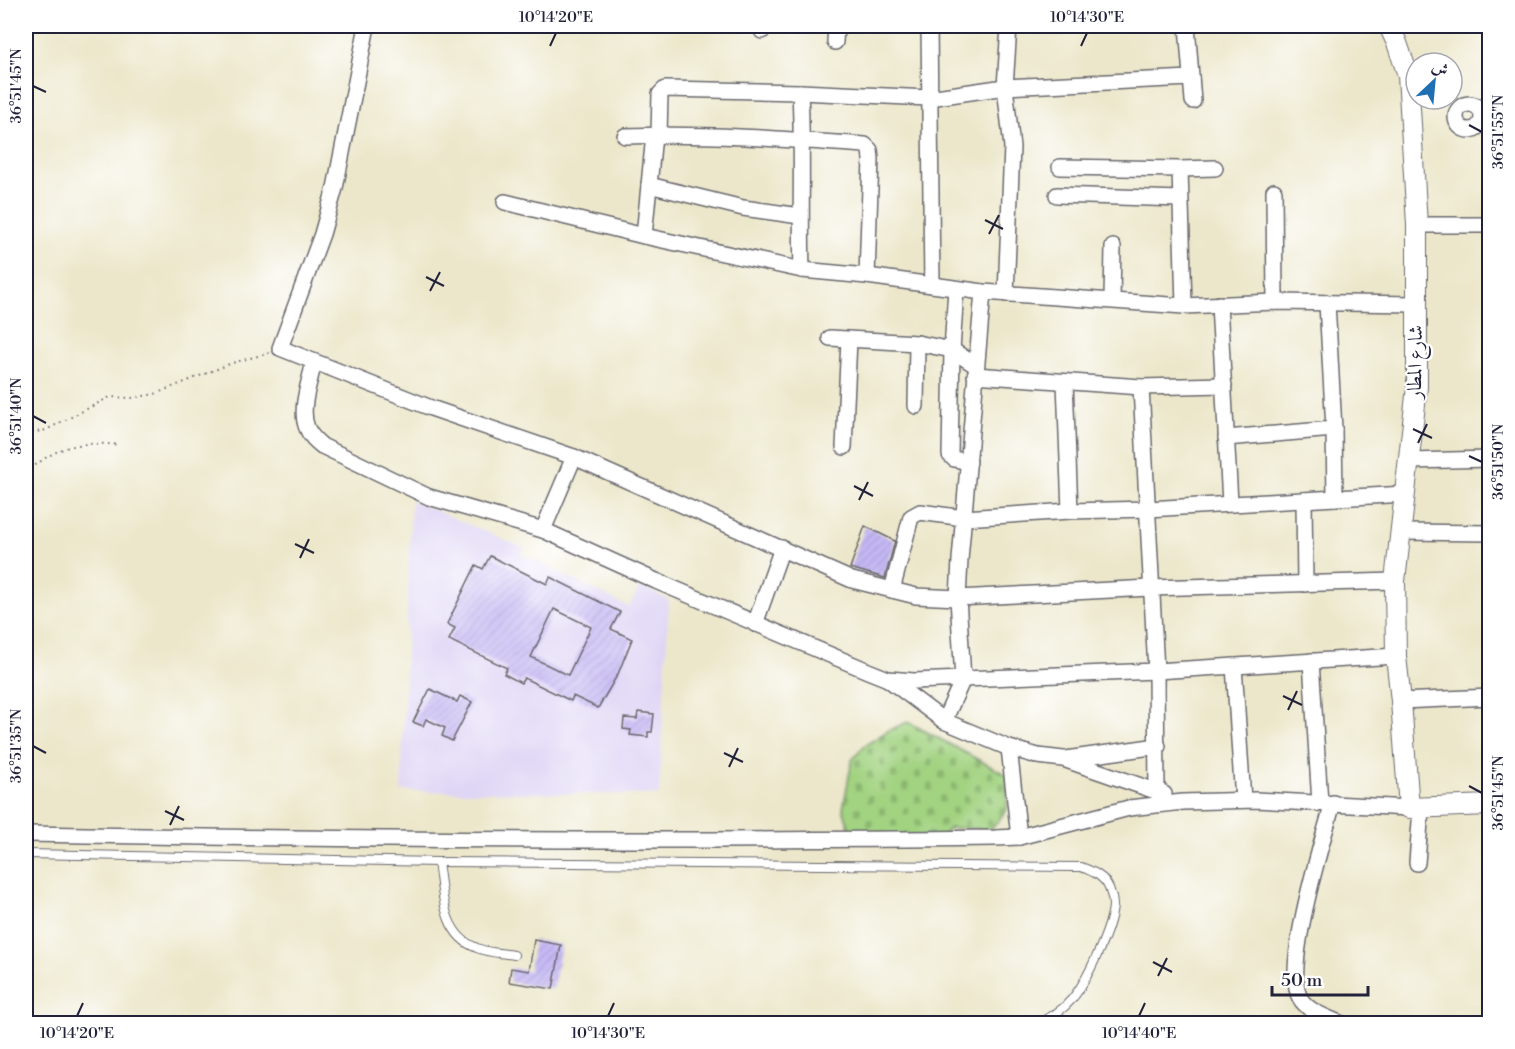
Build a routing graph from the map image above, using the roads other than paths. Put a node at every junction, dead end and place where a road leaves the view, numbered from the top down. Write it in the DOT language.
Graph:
graph roads {
  1 [pos="367,26"];
  2 [pos="836,26"];
  3 [pos="929,26"];
  4 [pos="1009,26"];
  5 [pos="1187,26"];
  6 [pos="1389,26"];
  7 [pos="835,42"];
  8 [pos="1191,78"];
  9 [pos="1005,87"];
  10 [pos="800,92"];
  11 [pos="929,99"];
  12 [pos="1194,101"];
  13 [pos="656,135"];
  14 [pos="625,136"];
  15 [pos="803,140"];
  16 [pos="1060,167"];
  17 [pos="1215,168"];
  18 [pos="1180,169"];
  19 [pos="649,185"];
  20 [pos="1274,191"];
  21 [pos="1057,195"];
  22 [pos="1180,199"];
  23 [pos="506,202"];
  24 [pos="800,216"];
  25 [pos="1417,225"];
  26 [pos="1490,225"];
  27 [pos="644,236"];
  28 [pos="1113,247"];
  29 [pos="802,270"];
  30 [pos="867,276"];
  31 [pos="932,285"];
  32 [pos="956,289"];
  33 [pos="983,292"];
  34 [pos="1006,294"];
  35 [pos="1112,300"];
  36 [pos="1275,302"];
  37 [pos="1327,303"];
  38 [pos="1219,304"];
  39 [pos="1416,304"];
  40 [pos="1184,306"];
  41 [pos="830,338"];
  42 [pos="849,340"];
  43 [pos="917,343"];
  44 [pos="952,350"];
  45 [pos="314,362"];
  46 [pos="975,370"];
  47 [pos="1065,382"];
  48 [pos="1224,386"];
  49 [pos="1141,387"];
  50 [pos="916,406"];
  51 [pos="1334,429"];
  52 [pos="1226,438"];
  53 [pos="844,447"];
  54 [pos="574,457"];
  55 [pos="1490,459"];
  56 [pos="1410,461"];
  57 [pos="969,462"];
  58 [pos="1405,494"];
  59 [pos="1335,498"];
  60 [pos="1304,500"];
  61 [pos="1230,503"];
  62 [pos="1148,509"];
  63 [pos="1070,511"];
  64 [pos="964,518"];
  65 [pos="543,530"];
  66 [pos="1401,532"];
  67 [pos="1490,533"];
  68 [pos="782,548"];
  69 [pos="1395,581"];
  70 [pos="1305,584"];
  71 [pos="1150,588"];
  72 [pos="892,590"];
  73 [pos="958,598"];
  74 [pos="755,624"];
  75 [pos="1396,656"];
  76 [pos="1311,661"];
  77 [pos="1233,666"];
  78 [pos="1156,671"];
  79 [pos="888,679"];
  80 [pos="963,679"];
  81 [pos="1490,697"];
  82 [pos="1401,701"];
  83 [pos="944,721"];
  84 [pos="1158,746"];
  85 [pos="1009,748"];
  86 [pos="1063,759"];
  87 [pos="1157,792"];
  88 [pos="1243,800"];
  89 [pos="1183,802"];
  90 [pos="1327,803"];
  91 [pos="1490,805"];
  92 [pos="1415,808"];
  93 [pos="26,834"];
  94 [pos="1019,837"];
  95 [pos="26,854"];
  96 [pos="438,862"];
  97 [pos="1417,863"];
  98 [pos="514,955"];
  99 [pos="1034,1023"];
  100 [pos="1342,1023"];
  1 -- 45 [label="street"];
  2 -- 7 [label="street"];
  3 -- 11 [label="street"];
  4 -- 9 [label="street"];
  5 -- 8 [label="street"];
  6 -- 25 [label="street, شارع المطار"];
  8 -- 9 [label="street"];
  8 -- 12 [label="street"];
  9 -- 11 [label="street"];
  9 -- 34 [label="street"];
  10 -- 11 [label="street"];
  10 -- 13 [label="street"];
  10 -- 15 [label="street"];
  11 -- 31 [label="street"];
  13 -- 14 [label="street"];
  13 -- 15 [label="street"];
  13 -- 19 [label="street"];
  15 -- 24 [label="street"];
  15 -- 30 [label="street"];
  16 -- 18 [label="street"];
  17 -- 18 [label="street"];
  18 -- 22 [label="street"];
  19 -- 24 [label="street"];
  19 -- 27 [label="street"];
  20 -- 36 [label="street"];
  21 -- 22 [label="street"];
  22 -- 40 [label="street"];
  23 -- 27 [label="street"];
  24 -- 29 [label="street"];
  25 -- 26 [label="street"];
  25 -- 39 [label="street, شارع المطار"];
  27 -- 29 [label="street"];
  28 -- 35 [label="street"];
  29 -- 30 [label="street"];
  30 -- 31 [label="street"];
  31 -- 32 [label="street"];
  32 -- 33 [label="street"];
  32 -- 44 [label="street"];
  33 -- 34 [label="street"];
  33 -- 46 [label="street"];
  34 -- 35 [label="street"];
  35 -- 40 [label="street"];
  36 -- 37 [label="street"];
  36 -- 38 [label="street"];
  37 -- 39 [label="street"];
  37 -- 51 [label="street"];
  38 -- 40 [label="street"];
  38 -- 48 [label="street"];
  39 -- 56 [label="street, شارع المطار"];
  41 -- 42 [label="street"];
  42 -- 43 [label="street"];
  42 -- 53 [label="street"];
  43 -- 44 [label="street"];
  43 -- 50 [label="street"];
  44 -- 46 [label="street"];
  44 -- 57 [label="street"];
  45 -- 54 [label="street"];
  45 -- 65 [label="street"];
  46 -- 47 [label="street"];
  46 -- 57 [label="street"];
  47 -- 49 [label="street"];
  47 -- 63 [label="street"];
  48 -- 49 [label="street"];
  48 -- 52 [label="street"];
  49 -- 62 [label="street"];
  51 -- 52 [label="street"];
  51 -- 59 [label="street"];
  52 -- 61 [label="street"];
  54 -- 65 [label="street"];
  54 -- 68 [label="street"];
  55 -- 56 [label="street"];
  56 -- 58 [label="street, شارع المطار"];
  57 -- 64 [label="street"];
  58 -- 59 [label="street"];
  58 -- 66 [label="street, شارع المطار"];
  59 -- 60 [label="street"];
  60 -- 61 [label="street"];
  60 -- 70 [label="street"];
  61 -- 62 [label="street"];
  62 -- 63 [label="street"];
  62 -- 71 [label="street"];
  63 -- 64 [label="street"];
  64 -- 72 [label="street"];
  64 -- 73 [label="street"];
  65 -- 74 [label="street"];
  66 -- 67 [label="street"];
  66 -- 69 [label="street, شارع المطار"];
  68 -- 72 [label="street"];
  68 -- 74 [label="street"];
  69 -- 70 [label="street"];
  69 -- 75 [label="street, شارع المطار"];
  70 -- 71 [label="street"];
  71 -- 73 [label="street"];
  71 -- 78 [label="street"];
  72 -- 73 [label="street"];
  73 -- 80 [label="street"];
  74 -- 79 [label="street"];
  75 -- 76 [label="street"];
  75 -- 82 [label="street, شارع المطار"];
  76 -- 77 [label="street"];
  76 -- 90 [label="street"];
  77 -- 78 [label="street"];
  77 -- 88 [label="street"];
  78 -- 80 [label="street"];
  78 -- 84 [label="street"];
  79 -- 80 [label="street"];
  79 -- 83 [label="street"];
  80 -- 83 [label="street"];
  81 -- 82 [label="street"];
  82 -- 92 [label="street, شارع المطار"];
  83 -- 85 [label="street"];
  84 -- 86 [label="street"];
  84 -- 87 [label="street"];
  85 -- 86 [label="street"];
  85 -- 94 [label="street"];
  86 -- 87 [label="street"];
  87 -- 89 [label="street"];
  88 -- 89 [label="street"];
  88 -- 90 [label="street"];
  89 -- 94 [label="street"];
  90 -- 92 [label="street"];
  90 -- 100 [label="street"];
  91 -- 92 [label="street"];
  92 -- 97 [label="street"];
  93 -- 94 [label="street"];
  95 -- 96 [label="lane"];
  96 -- 98 [label="lane"];
  96 -- 99 [label="lane"];
}
